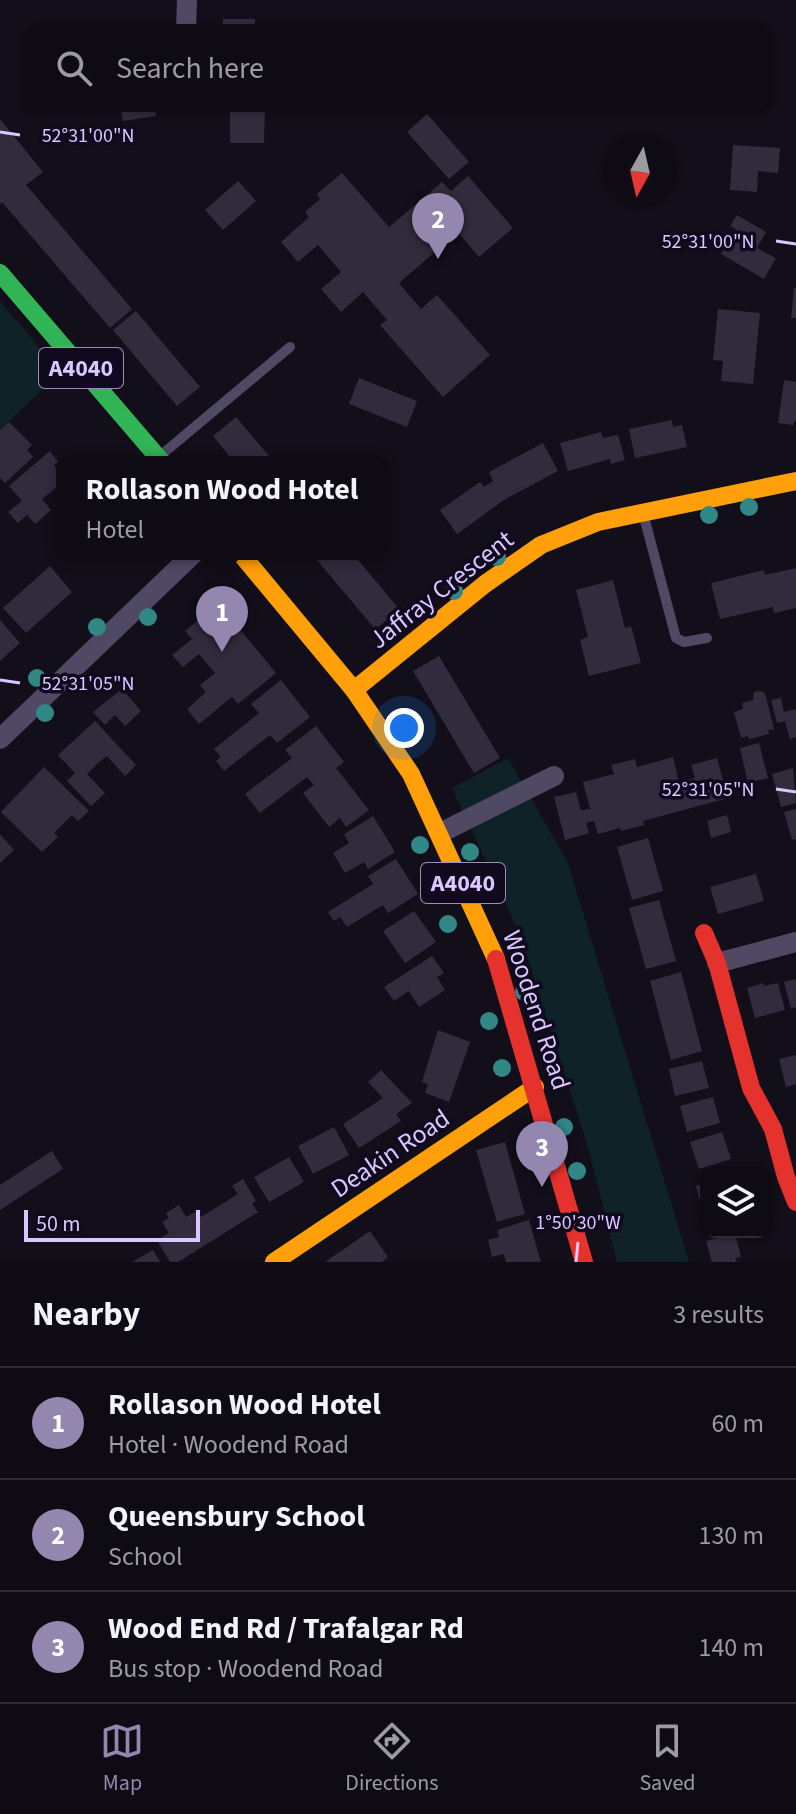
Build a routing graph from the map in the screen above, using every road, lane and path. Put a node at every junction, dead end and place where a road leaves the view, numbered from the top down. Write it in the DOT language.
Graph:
graph roads {
  1 [pos="187,0"];
  2 [pos="186,24"];
  3 [pos="0,273"];
  4 [pos="290,347"];
  5 [pos="157,456"];
  6 [pos="165,456"];
  7 [pos="796,481"];
  8 [pos="642,513"];
  9 [pos="187,560"];
  10 [pos="246,560"];
  11 [pos="707,638"];
  12 [pos="354,690"];
  13 [pos="0,739"];
  14 [pos="554,776"];
  15 [pos="440,833"];
  16 [pos="704,933"];
  17 [pos="796,942"];
  18 [pos="717,963"];
  19 [pos="535,1087"];
  20 [pos="776,1180"];
  21 [pos="796,1202"];
  22 [pos="274,1262"];
  23 [pos="584,1262"];
  1 -- 2 [label="street"];
  3 -- 5 [label="street, A4040"];
  4 -- 6 [label="lane"];
  7 -- 8 [label="street, Jaffray Crescent"];
  8 -- 11 [label="lane"];
  8 -- 12 [label="street, Jaffray Crescent"];
  9 -- 13 [label="street"];
  10 -- 12 [label="street, Woodend Road / A4040"];
  12 -- 15 [label="street, Woodend Road / A4040"];
  14 -- 15 [label="street"];
  15 -- 19 [label="street, Woodend Road / A4040"];
  16 -- 18 [label="street"];
  17 -- 18 [label="street"];
  18 -- 20 [label="street"];
  19 -- 22 [label="street, Deakin Road"];
  19 -- 23 [label="street, Woodend Road / A4040"];
  20 -- 21 [label="street"];
}
